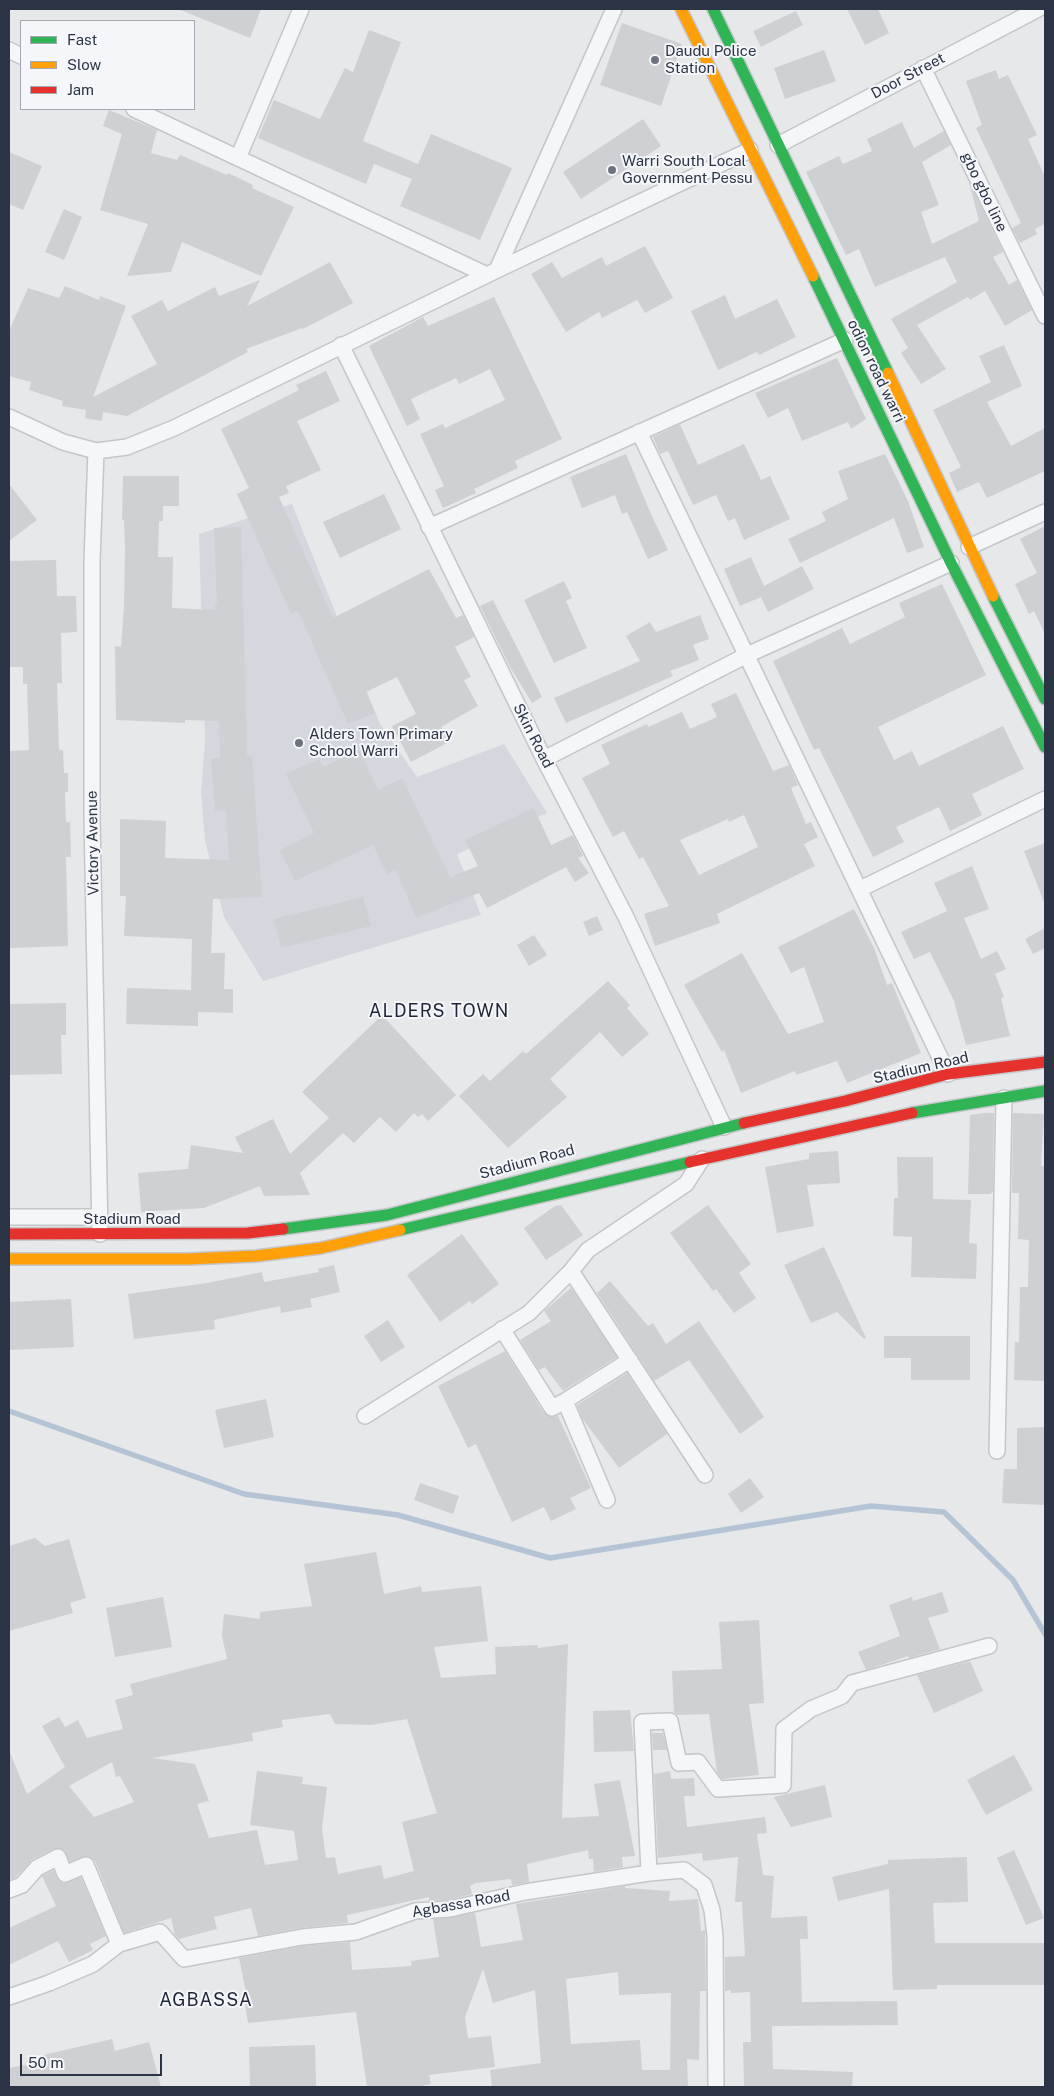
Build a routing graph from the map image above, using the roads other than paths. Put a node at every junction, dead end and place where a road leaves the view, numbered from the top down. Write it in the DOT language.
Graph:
graph roads {
  1 [pos="301,9"];
  2 [pos="614,9"];
  3 [pos="681,9"];
  4 [pos="713,9"];
  5 [pos="1038,9"];
  6 [pos="1008,15"];
  7 [pos="924,68"];
  8 [pos="136,110"];
  9 [pos="778,145"];
  10 [pos="750,150"];
  11 [pos="238,158"];
  12 [pos="492,272"];
  13 [pos="1045,316"];
  14 [pos="844,340"];
  15 [pos="341,345"];
  16 [pos="9,417"];
  17 [pos="639,432"];
  18 [pos="96,451"];
  19 [pos="1045,512"];
  20 [pos="429,528"];
  21 [pos="969,547"];
  22 [pos="951,563"];
  23 [pos="747,655"];
  24 [pos="1045,699"];
  25 [pos="1045,747"];
  26 [pos="544,759"];
  27 [pos="1045,799"];
  28 [pos="860,889"];
  29 [pos="1045,1062"];
  30 [pos="948,1074"];
  31 [pos="1045,1091"];
  32 [pos="1004,1098"];
  33 [pos="724,1127"];
  34 [pos="702,1159"];
  35 [pos="9,1217"];
  36 [pos="100,1217"];
  37 [pos="9,1234"];
  38 [pos="100,1234"];
  39 [pos="9,1259"];
  40 [pos="571,1271"];
  41 [pos="502,1329"];
  42 [pos="630,1360"];
  43 [pos="565,1401"];
  44 [pos="365,1416"];
  45 [pos="997,1451"];
  46 [pos="705,1475"];
  47 [pos="607,1500"];
  48 [pos="989,1646"];
  49 [pos="650,1873"];
  50 [pos="9,1890"];
  51 [pos="119,1944"];
  52 [pos="9,1996"];
  53 [pos="716,2087"];
  1 -- 11 [label="street"];
  2 -- 12 [label="street"];
  3 -- 10 [label="main road, odion road warri"];
  4 -- 9 [label="main road, odion road warri"];
  5 -- 6 [label="street, Door Street"];
  6 -- 7 [label="street, Door Street"];
  7 -- 9 [label="street, Door Street"];
  7 -- 13 [label="street, gbo gbo line"];
  8 -- 11 [label="street"];
  9 -- 21 [label="main road, odion road warri"];
  10 -- 12 [label="street"];
  10 -- 14 [label="main road, odion road warri"];
  11 -- 12 [label="street"];
  12 -- 15 [label="street"];
  14 -- 17 [label="street"];
  14 -- 22 [label="main road, odion road warri"];
  15 -- 18 [label="street"];
  15 -- 20 [label="street, Skin Road"];
  16 -- 18 [label="street"];
  17 -- 20 [label="street"];
  17 -- 23 [label="street"];
  18 -- 36 [label="street, Victory Avenue"];
  19 -- 21 [label="street"];
  20 -- 26 [label="street, Skin Road"];
  21 -- 24 [label="main road, odion road warri"];
  22 -- 23 [label="street"];
  22 -- 25 [label="main road, odion road warri"];
  23 -- 26 [label="street"];
  23 -- 28 [label="street"];
  26 -- 33 [label="street, Skin Road"];
  27 -- 28 [label="street"];
  28 -- 30 [label="street"];
  29 -- 30 [label="main road, Stadium Road"];
  30 -- 33 [label="main road, Stadium Road"];
  31 -- 32 [label="main road"];
  32 -- 34 [label="main road"];
  32 -- 45 [label="street"];
  33 -- 38 [label="main road, Stadium Road"];
  34 -- 39 [label="main road"];
  34 -- 40 [label="street"];
  35 -- 36 [label="street"];
  36 -- 38 [label="street, Victory Avenue"];
  37 -- 38 [label="main road, Stadium Road"];
  40 -- 41 [label="street"];
  40 -- 42 [label="street"];
  41 -- 43 [label="street"];
  41 -- 44 [label="street"];
  42 -- 43 [label="street"];
  42 -- 46 [label="street"];
  43 -- 47 [label="street"];
  48 -- 49 [label="street"];
  49 -- 51 [label="street, Agbassa Road"];
  49 -- 53 [label="street, Agbassa Road"];
  50 -- 51 [label="street"];
  51 -- 52 [label="street, Agbassa Road"];
}
